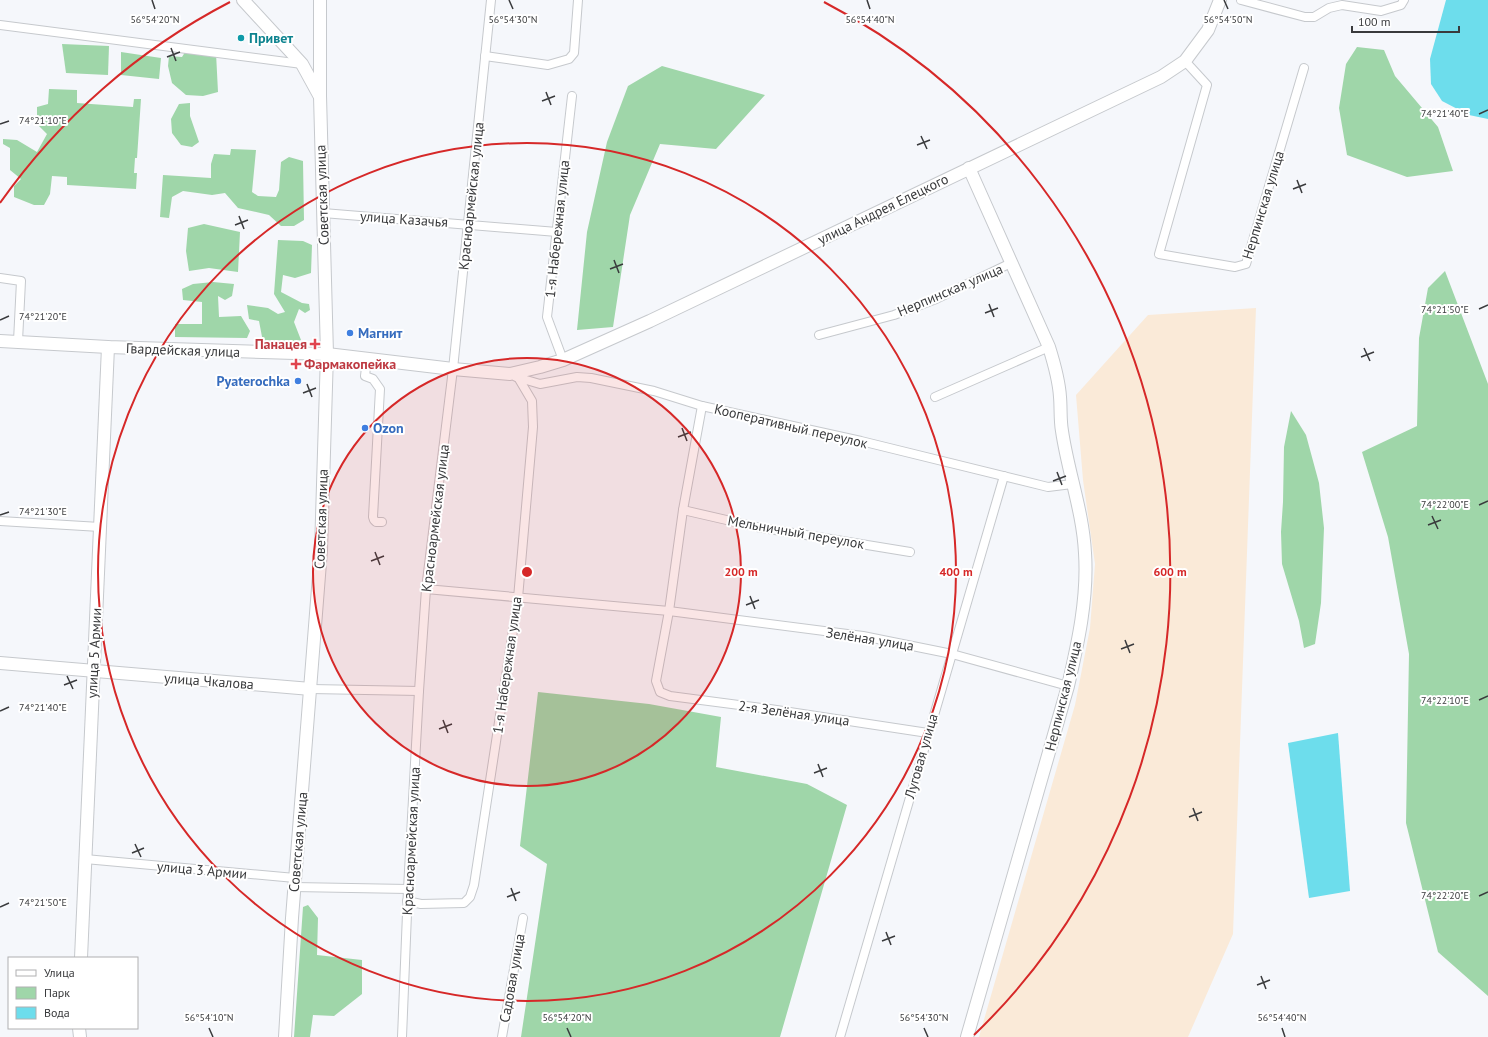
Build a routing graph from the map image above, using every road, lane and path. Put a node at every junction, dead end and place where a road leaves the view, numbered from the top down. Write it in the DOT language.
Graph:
graph roads {
  1 [pos="243,0"];
  2 [pos="320,0"];
  3 [pos="491,0"];
  4 [pos="578,0"];
  5 [pos="1220,0"];
  6 [pos="1241,0"];
  7 [pos="1404,0"];
  8 [pos="0,25"];
  9 [pos="485,56"];
  10 [pos="1185,61"];
  11 [pos="302,64"];
  12 [pos="1304,68"];
  13 [pos="320,96"];
  14 [pos="572,96"];
  15 [pos="969,168"];
  16 [pos="323,213"];
  17 [pos="468,224"];
  18 [pos="557,232"];
  19 [pos="1011,264"];
  20 [pos="0,278"];
  21 [pos="819,335"];
  22 [pos="0,341"];
  23 [pos="18,342"];
  24 [pos="1049,347"];
  25 [pos="108,348"];
  26 [pos="327,354"];
  27 [pos="367,359"];
  28 [pos="562,360"];
  29 [pos="453,369"];
  30 [pos="514,377"];
  31 [pos="935,397"];
  32 [pos="702,406"];
  33 [pos="1004,476"];
  34 [pos="1072,484"];
  35 [pos="683,510"];
  36 [pos="0,521"];
  37 [pos="382,522"];
  38 [pos="100,527"];
  39 [pos="910,552"];
  40 [pos="426,589"];
  41 [pos="518,598"];
  42 [pos="669,611"];
  43 [pos="952,654"];
  44 [pos="0,663"];
  45 [pos="93,672"];
  46 [pos="1068,686"];
  47 [pos="311,689"];
  48 [pos="418,691"];
  49 [pos="928,733"];
  50 [pos="85,859"];
  51 [pos="295,883"];
  52 [pos="408,888"];
  53 [pos="407,901"];
  54 [pos="523,918"];
  55 [pos="81,957"];
  56 [pos="285,1037"];
  57 [pos="402,1037"];
  58 [pos="502,1037"];
  59 [pos="840,1037"];
  60 [pos="966,1037"];
  1 -- 11 [label="main road"];
  2 -- 13 [label="main road, Советская улица"];
  3 -- 9 [label="street, Красноармейская улица"];
  4 -- 9 [label="street"];
  5 -- 10 [label="main road, улица Андрея Елецкого"];
  6 -- 7 [label="street"];
  8 -- 11 [label="street"];
  9 -- 17 [label="street, Красноармейская улица"];
  10 -- 12 [label="street, Нерпинская улица"];
  10 -- 15 [label="main road, улица Андрея Елецкого"];
  11 -- 13 [label="main road"];
  13 -- 16 [label="main road, Советская улица"];
  14 -- 18 [label="street, 1-я Набережная улица"];
  15 -- 19 [label="main road, Нерпинская улица"];
  15 -- 28 [label="main road, улица Андрея Елецкого"];
  16 -- 17 [label="street, улица Казачья"];
  16 -- 26 [label="main road, Советская улица"];
  17 -- 18 [label="street, улица Казачья"];
  17 -- 29 [label="street, Красноармейская улица"];
  18 -- 28 [label="street, 1-я Набережная улица"];
  19 -- 21 [label="street, Нерпинская улица"];
  19 -- 24 [label="main road, Нерпинская улица"];
  20 -- 23 [label="street"];
  22 -- 23 [label="main road, Гвардейская улица"];
  23 -- 25 [label="main road, Гвардейская улица"];
  24 -- 31 [label="street"];
  24 -- 34 [label="main road, Нерпинская улица"];
  25 -- 26 [label="main road, Гвардейская улица"];
  25 -- 38 [label="main road, улица 5 Армии"];
  26 -- 27 [label="main road, Гвардейская улица"];
  26 -- 47 [label="main road, Советская улица"];
  27 -- 29 [label="main road, Гвардейская улица"];
  27 -- 37 [label="street"];
  28 -- 30 [label="main road, улица Андрея Елецкого"];
  29 -- 30 [label="main road, Гвардейская улица"];
  29 -- 40 [label="street, Красноармейская улица"];
  30 -- 32 [label="street, Кооперативный переулок"];
  30 -- 41 [label="street, 1-я Набережная улица"];
  32 -- 33 [label="street, Кооперативный переулок"];
  32 -- 35 [label="street"];
  33 -- 34 [label="street, Кооперативный переулок"];
  33 -- 43 [label="street, Луговая улица"];
  34 -- 46 [label="main road, Нерпинская улица"];
  35 -- 39 [label="street, Мельничный переулок"];
  35 -- 42 [label="street"];
  36 -- 38 [label="street"];
  38 -- 45 [label="main road, улица 5 Армии"];
  40 -- 41 [label="street, Зелёная улица"];
  40 -- 48 [label="street, Красноармейская улица"];
  41 -- 42 [label="street, Зелёная улица"];
  41 -- 53 [label="street, 1-я Набережная улица"];
  42 -- 43 [label="street, Зелёная улица"];
  42 -- 49 [label="street, 2-я Зелёная улица"];
  43 -- 46 [label="street, Зелёная улица"];
  43 -- 49 [label="street, Луговая улица"];
  44 -- 45 [label="main road, улица Чкалова"];
  45 -- 47 [label="main road, улица Чкалова"];
  45 -- 50 [label="main road, улица 5 Армии"];
  46 -- 60 [label="main road, Нерпинская улица"];
  47 -- 48 [label="street, улица Чкалова"];
  47 -- 51 [label="main road, Советская улица"];
  48 -- 52 [label="street, Красноармейская улица"];
  49 -- 59 [label="street, Луговая улица"];
  50 -- 51 [label="street, улица 3 Армии"];
  50 -- 55 [label="main road, улица 5 Армии"];
  51 -- 52 [label="street, улица 3 Армии"];
  51 -- 56 [label="main road, Советская улица"];
  52 -- 53 [label="street, Красноармейская улица"];
  53 -- 57 [label="street, Красноармейская улица"];
  54 -- 58 [label="street, Садовая улица"];
}
